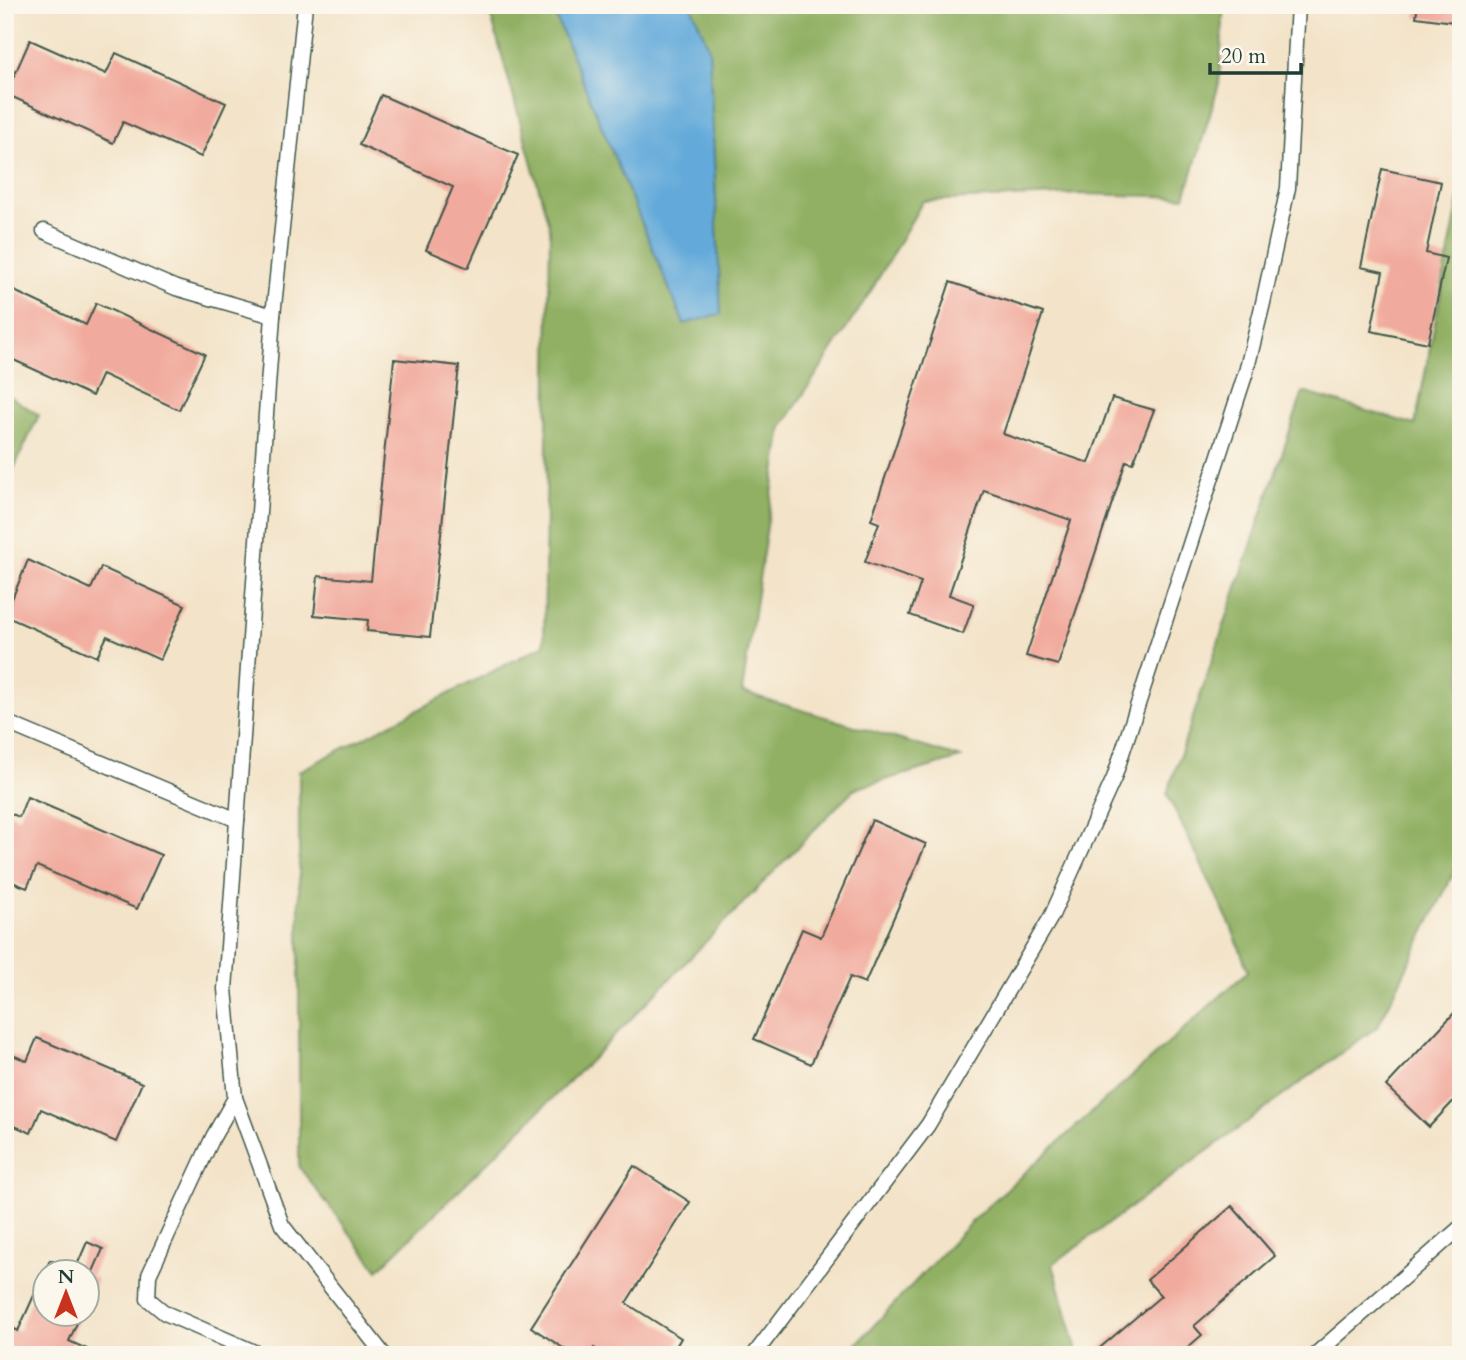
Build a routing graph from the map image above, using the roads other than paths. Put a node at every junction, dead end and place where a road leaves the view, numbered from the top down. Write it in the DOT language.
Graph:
graph roads {
  1 [pos="305,5"];
  2 [pos="1297,5"];
  3 [pos="44,232"];
  4 [pos="273,316"];
  5 [pos="5,722"];
  6 [pos="237,820"];
  7 [pos="236,1098"];
  8 [pos="1461,1227"];
  9 [pos="261,1355"];
  10 [pos="384,1355"];
  11 [pos="754,1355"];
  12 [pos="1315,1355"];
  1 -- 4 [label="lane"];
  2 -- 11 [label="lane"];
  3 -- 4 [label="lane"];
  4 -- 6 [label="lane"];
  5 -- 6 [label="lane"];
  6 -- 7 [label="lane"];
  7 -- 9 [label="lane"];
  7 -- 10 [label="lane"];
  8 -- 12 [label="lane"];
}
